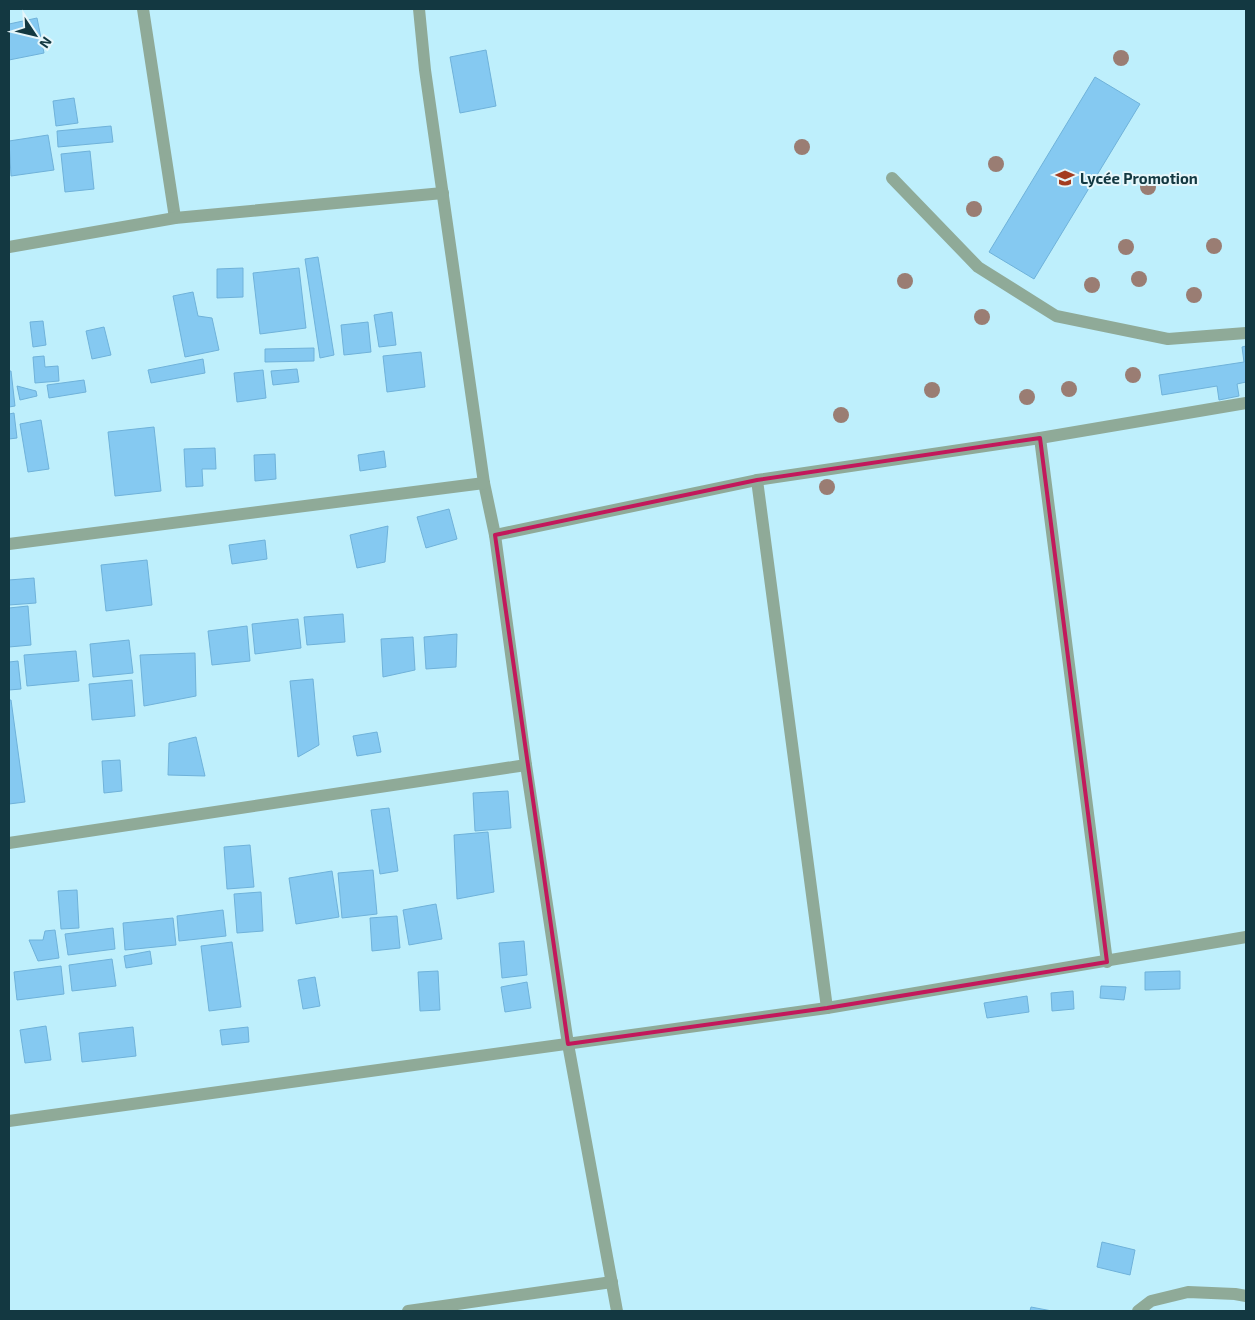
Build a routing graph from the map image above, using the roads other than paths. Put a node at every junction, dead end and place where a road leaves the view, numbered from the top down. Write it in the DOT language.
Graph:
graph roads {
  1 [pos="143,9"];
  2 [pos="419,9"];
  3 [pos="892,178"];
  4 [pos="442,193"];
  5 [pos="175,218"];
  6 [pos="9,248"];
  7 [pos="1246,333"];
  8 [pos="1246,403"];
  9 [pos="1040,438"];
  10 [pos="757,480"];
  11 [pos="484,483"];
  12 [pos="495,535"];
  13 [pos="9,544"];
  14 [pos="526,765"];
  15 [pos="9,843"];
  16 [pos="1246,937"];
  17 [pos="1107,962"];
  18 [pos="827,1008"];
  19 [pos="568,1044"];
  20 [pos="9,1121"];
  21 [pos="612,1282"];
  22 [pos="1246,1296"];
  23 [pos="408,1311"];
  24 [pos="617,1311"];
  25 [pos="1138,1311"];
  1 -- 5 [label="street"];
  2 -- 4 [label="street"];
  3 -- 7 [label="street"];
  4 -- 5 [label="street"];
  4 -- 11 [label="street"];
  5 -- 6 [label="street"];
  8 -- 9 [label="street"];
  9 -- 10 [label="street"];
  9 -- 17 [label="street"];
  10 -- 12 [label="street"];
  10 -- 18 [label="street"];
  11 -- 12 [label="street"];
  11 -- 13 [label="street"];
  12 -- 14 [label="street"];
  14 -- 15 [label="street"];
  14 -- 19 [label="street"];
  16 -- 17 [label="street"];
  17 -- 18 [label="street"];
  18 -- 19 [label="street"];
  19 -- 20 [label="street"];
  19 -- 21 [label="street"];
  21 -- 23 [label="street"];
  21 -- 24 [label="street"];
  22 -- 25 [label="street"];
}
